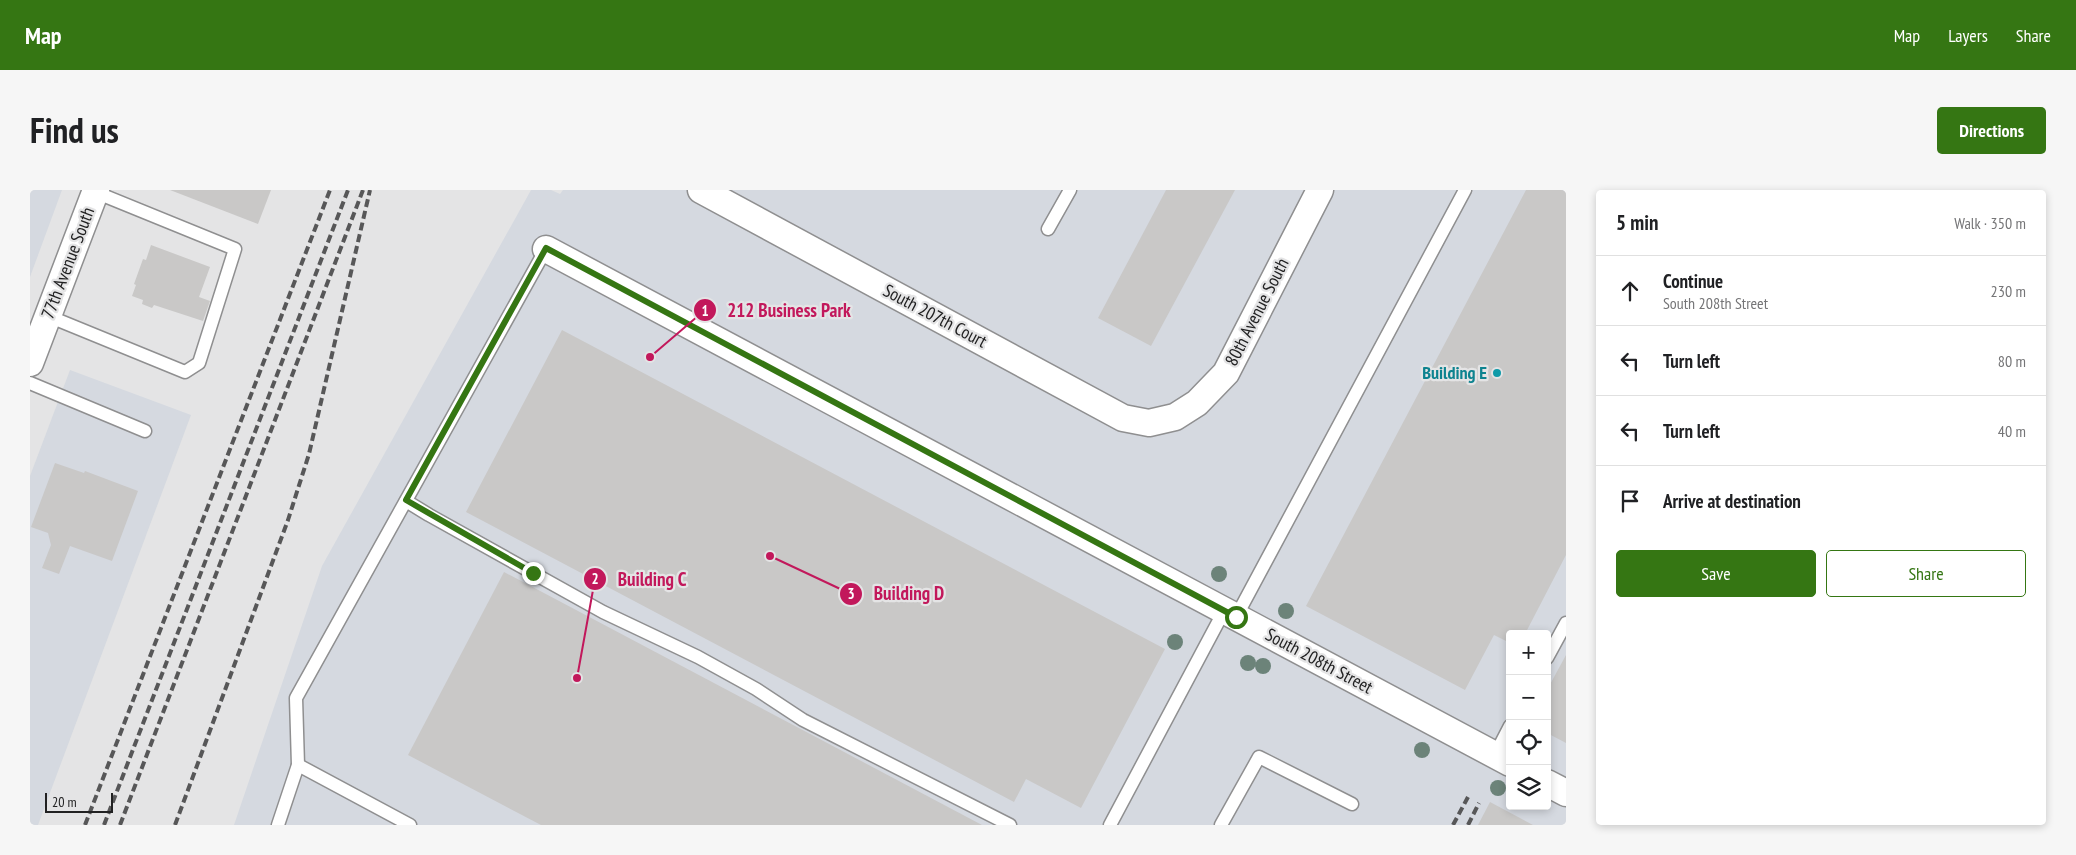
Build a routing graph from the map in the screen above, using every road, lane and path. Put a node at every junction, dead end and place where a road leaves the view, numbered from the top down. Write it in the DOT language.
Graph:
graph roads {
  1 [pos="700,190"];
  2 [pos="1070,190"];
  3 [pos="1320,190"];
  4 [pos="1465,190"];
  5 [pos="96,191"];
  6 [pos="1048,229"];
  7 [pos="546,248"];
  8 [pos="48,316"];
  9 [pos="30,363"];
  10 [pos="30,384"];
  11 [pos="1175,417"];
  12 [pos="145,431"];
  13 [pos="406,500"];
  14 [pos="1230,614"];
  15 [pos="1566,624"];
  16 [pos="1551,651"];
  17 [pos="1506,742"];
  18 [pos="1502,759"];
  19 [pos="298,765"];
  20 [pos="1551,785"];
  21 [pos="1566,793"];
  22 [pos="1352,804"];
  23 [pos="278,825"];
  24 [pos="410,825"];
  25 [pos="1010,825"];
  26 [pos="1110,825"];
  27 [pos="1221,825"];
  1 -- 11 [label="street, South 207th Court"];
  2 -- 6 [label="lane"];
  3 -- 11 [label="street, 80th Avenue South"];
  4 -- 14 [label="lane"];
  5 -- 8 [label="street, 77th Avenue South"];
  5 -- 8 [label="lane"];
  7 -- 13 [label="lane"];
  7 -- 14 [label="street, South 208th Street"];
  8 -- 9 [label="street, 77th Avenue South"];
  10 -- 12 [label="lane"];
  13 -- 19 [label="lane"];
  13 -- 25 [label="lane"];
  14 -- 18 [label="street, South 208th Street"];
  14 -- 26 [label="lane"];
  15 -- 16 [label="lane"];
  17 -- 18 [label="lane"];
  19 -- 23 [label="lane"];
  19 -- 24 [label="lane"];
  20 -- 21 [label="street"];
  22 -- 27 [label="lane"];
}
